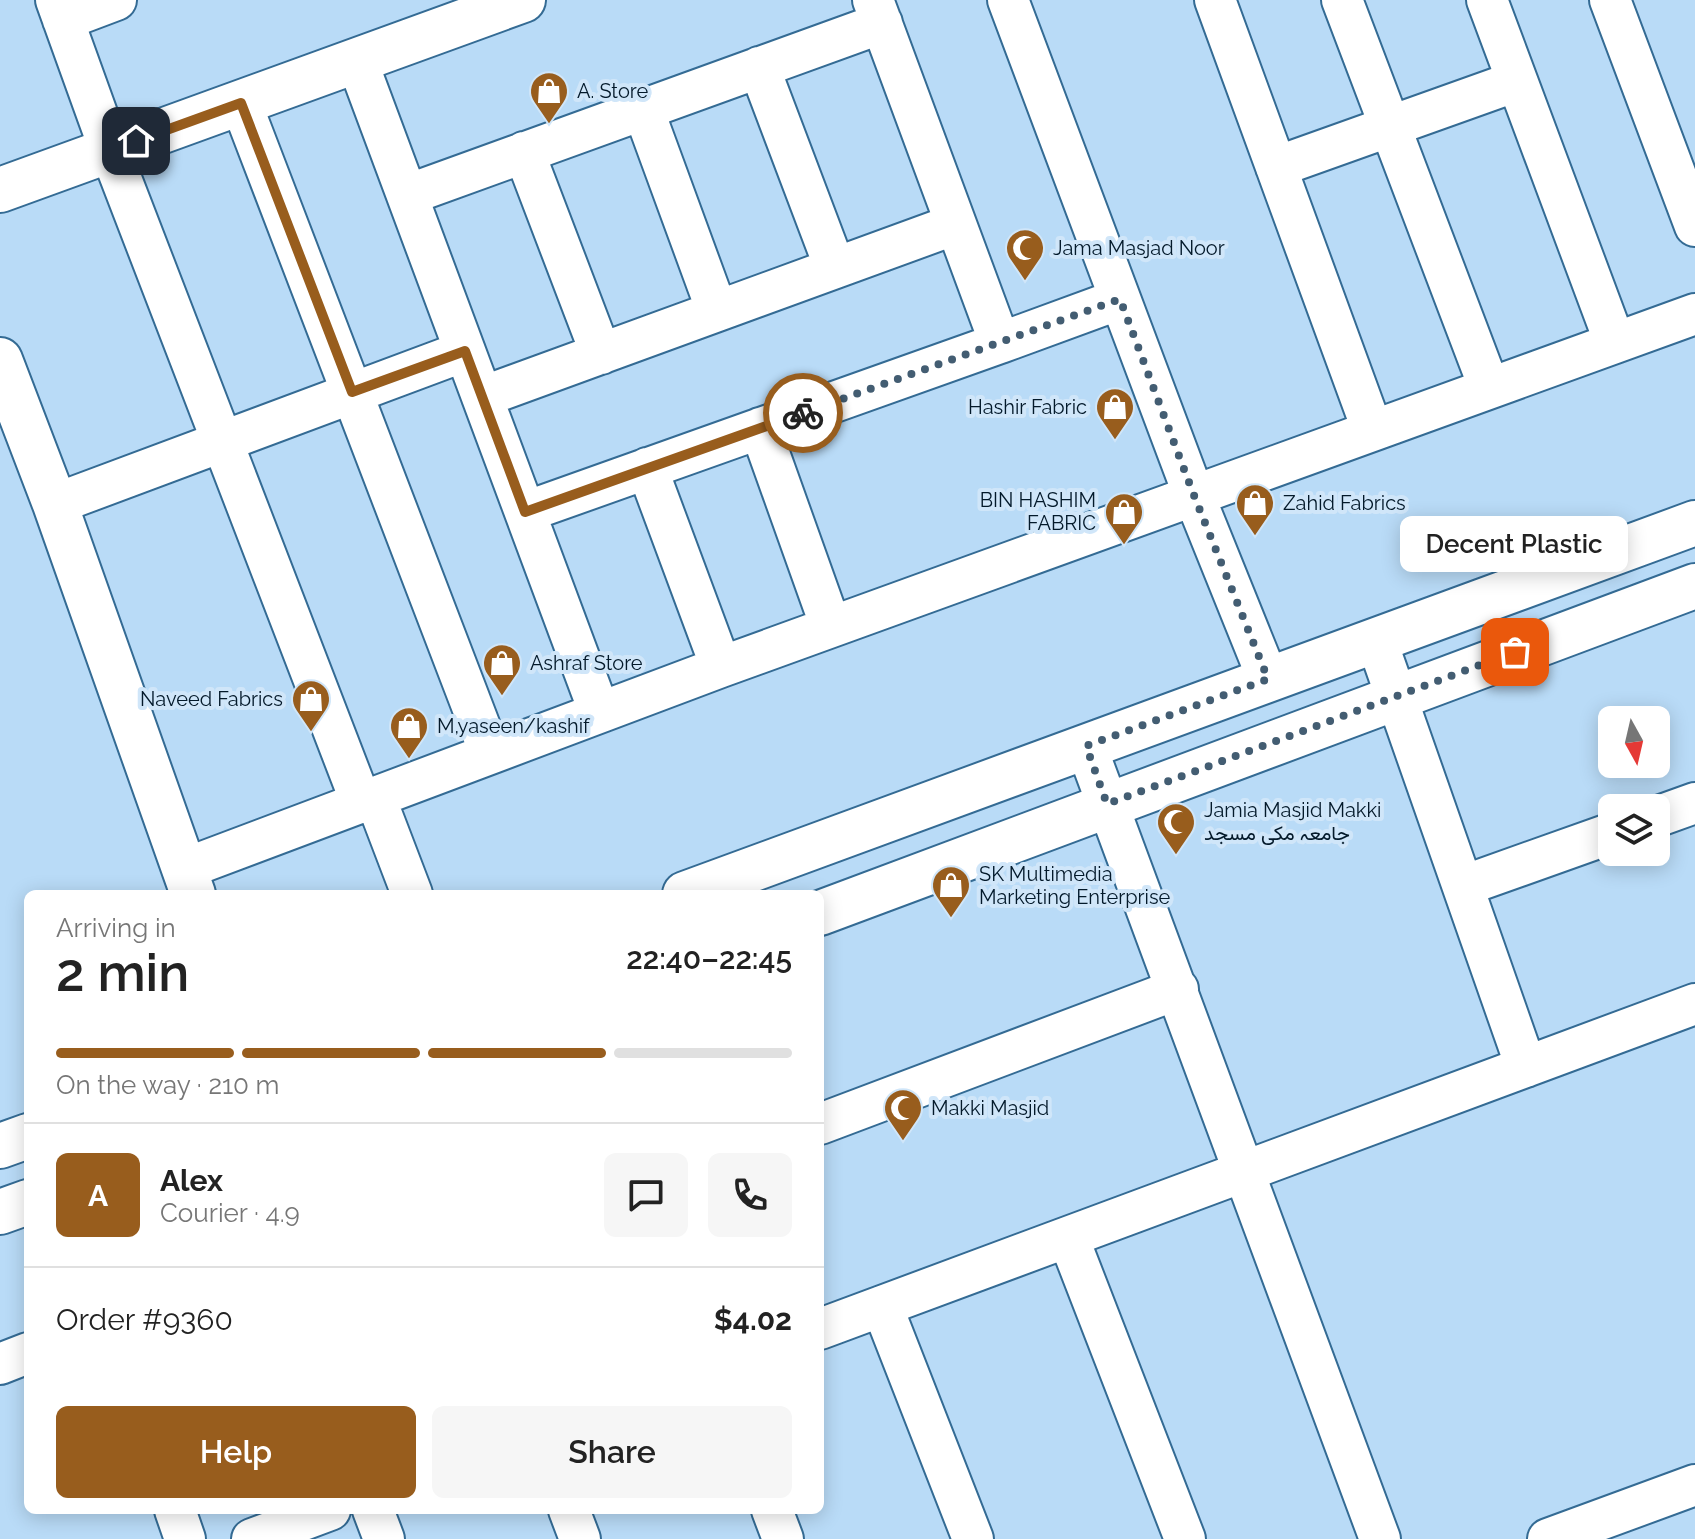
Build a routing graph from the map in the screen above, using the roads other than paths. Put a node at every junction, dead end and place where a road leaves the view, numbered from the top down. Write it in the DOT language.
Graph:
graph roads {
  1 [pos="116,0"];
  2 [pos="523,0"];
  3 [pos="1008,0"];
  4 [pos="1215,0"];
  5 [pos="1342,0"];
  6 [pos="1487,0"];
  7 [pos="1610,0"];
  8 [pos="60,10"];
  9 [pos="877,11"];
  10 [pos="357,61"];
  11 [pos="759,67"];
  12 [pos="1517,81"];
  13 [pos="241,103"];
  14 [pos="643,109"];
  15 [pos="1388,129"];
  16 [pos="110,150"];
  17 [pos="524,152"];
  18 [pos="1276,167"];
  19 [pos="0,190"];
  20 [pos="407,195"];
  21 [pos="956,224"];
  22 [pos="1695,226"];
  23 [pos="835,268"];
  24 [pos="1120,299"];
  25 [pos="717,311"];
  26 [pos="1695,314"];
  27 [pos="1000,343"];
  28 [pos="1615,343"];
  29 [pos="465,351"];
  30 [pos="601,354"];
  31 [pos="0,360"];
  32 [pos="1489,387"];
  33 [pos="352,392"];
  34 [pos="482,397"];
  35 [pos="760,428"];
  36 [pos="1372,429"];
  37 [pos="222,441"];
  38 [pos="647,468"];
  39 [pos="1193,493"];
  40 [pos="55,504"];
  41 [pos="525,512"];
  42 [pos="1695,523"];
  43 [pos="1695,586"];
  44 [pos="831,627"];
  45 [pos="1376,639"];
  46 [pos="721,667"];
  47 [pos="1268,679"];
  48 [pos="1396,695"];
  49 [pos="599,711"];
  50 [pos="1086,746"];
  51 [pos="490,753"];
  52 [pos="368,799"];
  53 [pos="1695,803"];
  54 [pos="1107,804"];
  55 [pos="1670,812"];
  56 [pos="1598,838"];
  57 [pos="188,882"];
  58 [pos="1463,886"];
  59 [pos="410,890"];
  60 [pos="696,890"];
  61 [pos="824,911"];
  62 [pos="1178,989"];
  63 [pos="1695,1004"];
  64 [pos="1526,1067"];
  65 [pos="824,1122"];
  66 [pos="24,1137"];
  67 [pos="0,1146"];
  68 [pos="1244,1171"];
  69 [pos="24,1203"];
  70 [pos="0,1212"];
  71 [pos="1068,1237"];
  72 [pos="882,1306"];
  73 [pos="824,1328"];
  74 [pos="24,1355"];
  75 [pos="0,1364"];
  76 [pos="1695,1485"];
  77 [pos="176,1514"];
  78 [pos="319,1514"];
  79 [pos="375,1514"];
  80 [pos="571,1514"];
  81 [pos="774,1514"];
  82 [pos="185,1539"];
  83 [pos="252,1539"];
  84 [pos="384,1539"];
  85 [pos="580,1539"];
  86 [pos="783,1539"];
  87 [pos="973,1539"];
  88 [pos="1185,1539"];
  89 [pos="1380,1539"];
  90 [pos="1548,1539"];
  1 -- 8 [label="street"];
  2 -- 10 [label="street"];
  3 -- 24 [label="street"];
  4 -- 18 [label="street"];
  5 -- 15 [label="street"];
  6 -- 12 [label="street"];
  7 -- 22 [label="street"];
  8 -- 16 [label="street"];
  9 -- 11 [label="street"];
  9 -- 21 [label="street"];
  10 -- 13 [label="street"];
  10 -- 20 [label="street"];
  11 -- 14 [label="street"];
  11 -- 23 [label="street"];
  12 -- 15 [label="street"];
  12 -- 28 [label="street"];
  13 -- 16 [label="street"];
  13 -- 33 [label="street"];
  14 -- 17 [label="street"];
  14 -- 25 [label="street"];
  15 -- 18 [label="street"];
  15 -- 32 [label="street"];
  16 -- 19 [label="street"];
  16 -- 37 [label="street"];
  17 -- 20 [label="street"];
  17 -- 30 [label="street"];
  18 -- 36 [label="street"];
  20 -- 29 [label="street"];
  21 -- 23 [label="street"];
  21 -- 27 [label="street"];
  23 -- 25 [label="street"];
  24 -- 27 [label="street"];
  24 -- 39 [label="street"];
  25 -- 30 [label="street"];
  26 -- 28 [label="street"];
  27 -- 35 [label="street"];
  28 -- 32 [label="street"];
  29 -- 33 [label="street"];
  29 -- 34 [label="street"];
  30 -- 34 [label="street"];
  31 -- 40 [label="street"];
  32 -- 36 [label="street"];
  33 -- 37 [label="street"];
  33 -- 51 [label="street"];
  34 -- 41 [label="street"];
  35 -- 38 [label="street"];
  35 -- 44 [label="street"];
  36 -- 39 [label="street"];
  37 -- 40 [label="street"];
  37 -- 52 [label="street"];
  38 -- 41 [label="street"];
  38 -- 46 [label="street"];
  39 -- 44 [label="street"];
  39 -- 47 [label="street"];
  40 -- 57 [label="street"];
  41 -- 49 [label="street"];
  42 -- 45 [label="street"];
  43 -- 48 [label="street"];
  44 -- 46 [label="street"];
  45 -- 47 [label="street"];
  45 -- 48 [label="street"];
  46 -- 49 [label="street"];
  47 -- 50 [label="street"];
  48 -- 54 [label="street"];
  48 -- 58 [label="street"];
  49 -- 51 [label="street"];
  50 -- 54 [label="street"];
  50 -- 60 [label="street"];
  51 -- 52 [label="street"];
  52 -- 57 [label="street"];
  52 -- 59 [label="street"];
  53 -- 55 [label="street"];
  54 -- 61 [label="street"];
  54 -- 62 [label="street"];
  56 -- 58 [label="street"];
  58 -- 64 [label="street"];
  62 -- 65 [label="street"];
  62 -- 68 [label="street"];
  63 -- 64 [label="street"];
  64 -- 68 [label="street"];
  66 -- 67 [label="street"];
  68 -- 71 [label="street"];
  68 -- 89 [label="street"];
  69 -- 70 [label="street"];
  71 -- 72 [label="street"];
  71 -- 88 [label="street"];
  72 -- 73 [label="street"];
  72 -- 87 [label="street"];
  74 -- 75 [label="street"];
  76 -- 90 [label="street"];
  77 -- 82 [label="street"];
  78 -- 83 [label="street"];
  79 -- 84 [label="street"];
  80 -- 85 [label="street"];
  81 -- 86 [label="street"];
}
